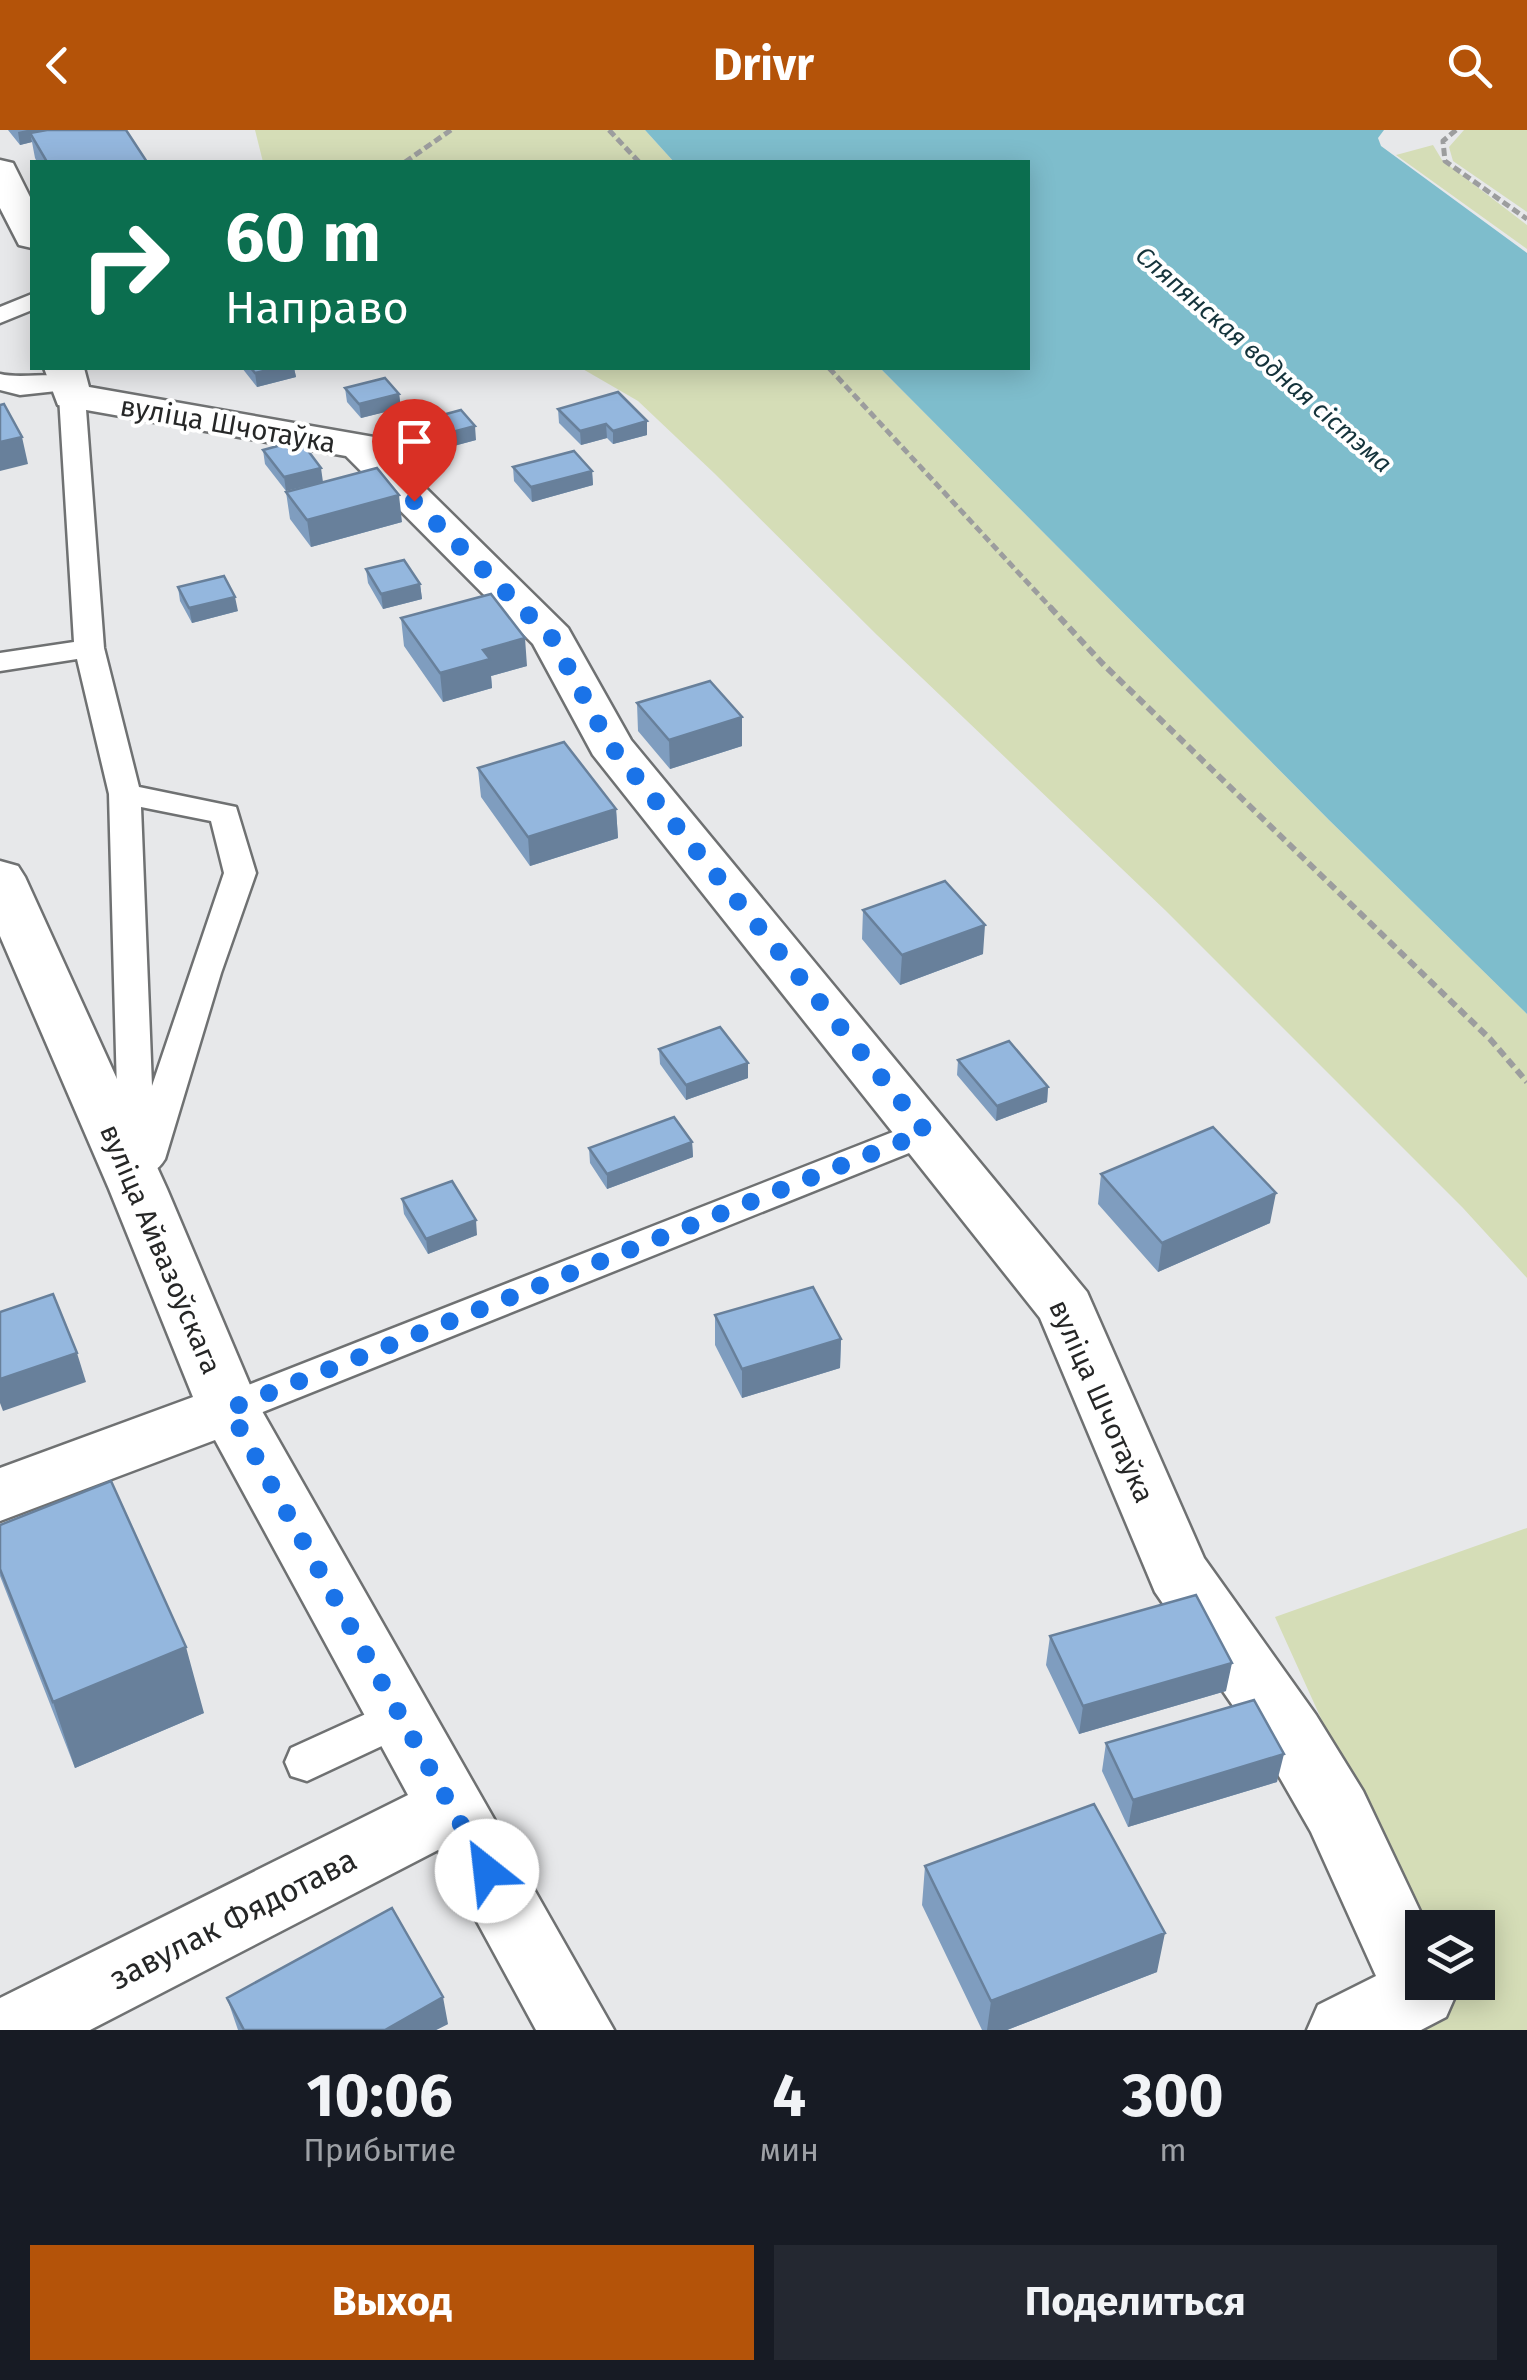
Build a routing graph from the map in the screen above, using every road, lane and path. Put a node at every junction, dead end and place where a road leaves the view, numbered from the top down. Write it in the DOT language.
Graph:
graph roads {
  1 [pos="451,130"];
  2 [pos="610,130"];
  3 [pos="1456,130"];
  4 [pos="406,160"];
  5 [pos="637,160"];
  6 [pos="0,171"];
  7 [pos="1527,219"];
  8 [pos="30,234"];
  9 [pos="30,302"];
  10 [pos="0,316"];
  11 [pos="831,370"];
  12 [pos="0,382"];
  13 [pos="67,382"];
  14 [pos="89,648"];
  15 [pos="0,662"];
  16 [pos="125,794"];
  17 [pos="0,877"];
  18 [pos="1527,1082"];
  19 [pos="926,1132"];
  20 [pos="138,1189"];
  21 [pos="229,1409"];
  22 [pos="0,1495"];
  23 [pos="401,1717"];
  24 [pos="307,1762"];
  25 [pos="452,1808"];
  26 [pos="14,2030"];
  27 [pos="576,2030"];
  28 [pos="1345,2030"];
  1 -- 4 [label="path"];
  2 -- 5 [label="path"];
  3 -- 7 [label="path"];
  6 -- 8 [label="street"];
  9 -- 10 [label="lane"];
  11 -- 18 [label="path"];
  12 -- 13 [label="lane"];
  13 -- 14 [label="lane"];
  13 -- 19 [label="street, вуліца Шчотаўка"];
  14 -- 15 [label="lane"];
  14 -- 16 [label="lane"];
  16 -- 20 [label="lane"];
  16 -- 20 [label="lane"];
  17 -- 20 [label="street, вуліца Айвазоўскага"];
  19 -- 21 [label="lane"];
  19 -- 28 [label="street, вуліца Шчотаўка"];
  20 -- 21 [label="street, вуліца Айвазоўскага"];
  21 -- 22 [label="street"];
  21 -- 23 [label="street, вуліца Айвазоўскага"];
  23 -- 24 [label="lane"];
  23 -- 25 [label="street, вуліца Айвазоўскага"];
  25 -- 26 [label="street, завулак Фядотава"];
  25 -- 27 [label="street, вуліца Айвазоўскага"];
}
